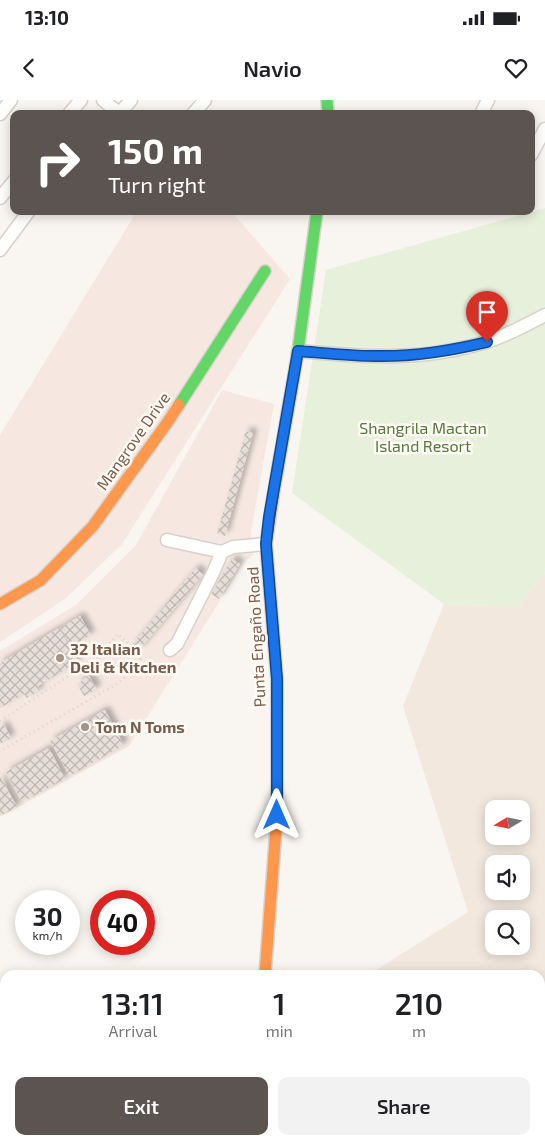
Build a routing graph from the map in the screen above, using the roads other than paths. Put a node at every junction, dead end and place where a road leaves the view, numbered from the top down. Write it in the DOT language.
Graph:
graph roads {
  1 [pos="11,100"];
  2 [pos="80,100"];
  3 [pos="131,100"];
  4 [pos="205,100"];
  5 [pos="72,110"];
  6 [pos="123,110"];
  7 [pos="196,110"];
  8 [pos="0,114"];
  9 [pos="545,129"];
  10 [pos="535,148"];
  11 [pos="10,186"];
  12 [pos="0,198"];
  13 [pos="26,215"];
  14 [pos="316,215"];
  15 [pos="0,250"];
  16 [pos="265,271"];
  17 [pos="545,315"];
  18 [pos="298,351"];
  19 [pos="166,540"];
  20 [pos="266,544"];
  21 [pos="222,552"];
  22 [pos="0,604"];
  23 [pos="170,650"];
  24 [pos="265,970"];
  1 -- 8 [label="lane"];
  2 -- 5 [label="lane"];
  3 -- 6 [label="lane"];
  4 -- 7 [label="lane"];
  9 -- 10 [label="lane"];
  11 -- 12 [label="lane"];
  13 -- 15 [label="lane"];
  14 -- 18 [label="street, Punta Engaño Road"];
  16 -- 22 [label="street, Mangrove Drive"];
  17 -- 18 [label="lane"];
  18 -- 20 [label="street, Punta Engaño Road"];
  19 -- 21 [label="lane"];
  20 -- 21 [label="lane"];
  20 -- 24 [label="street, Punta Engaño Road"];
  21 -- 23 [label="lane"];
}
